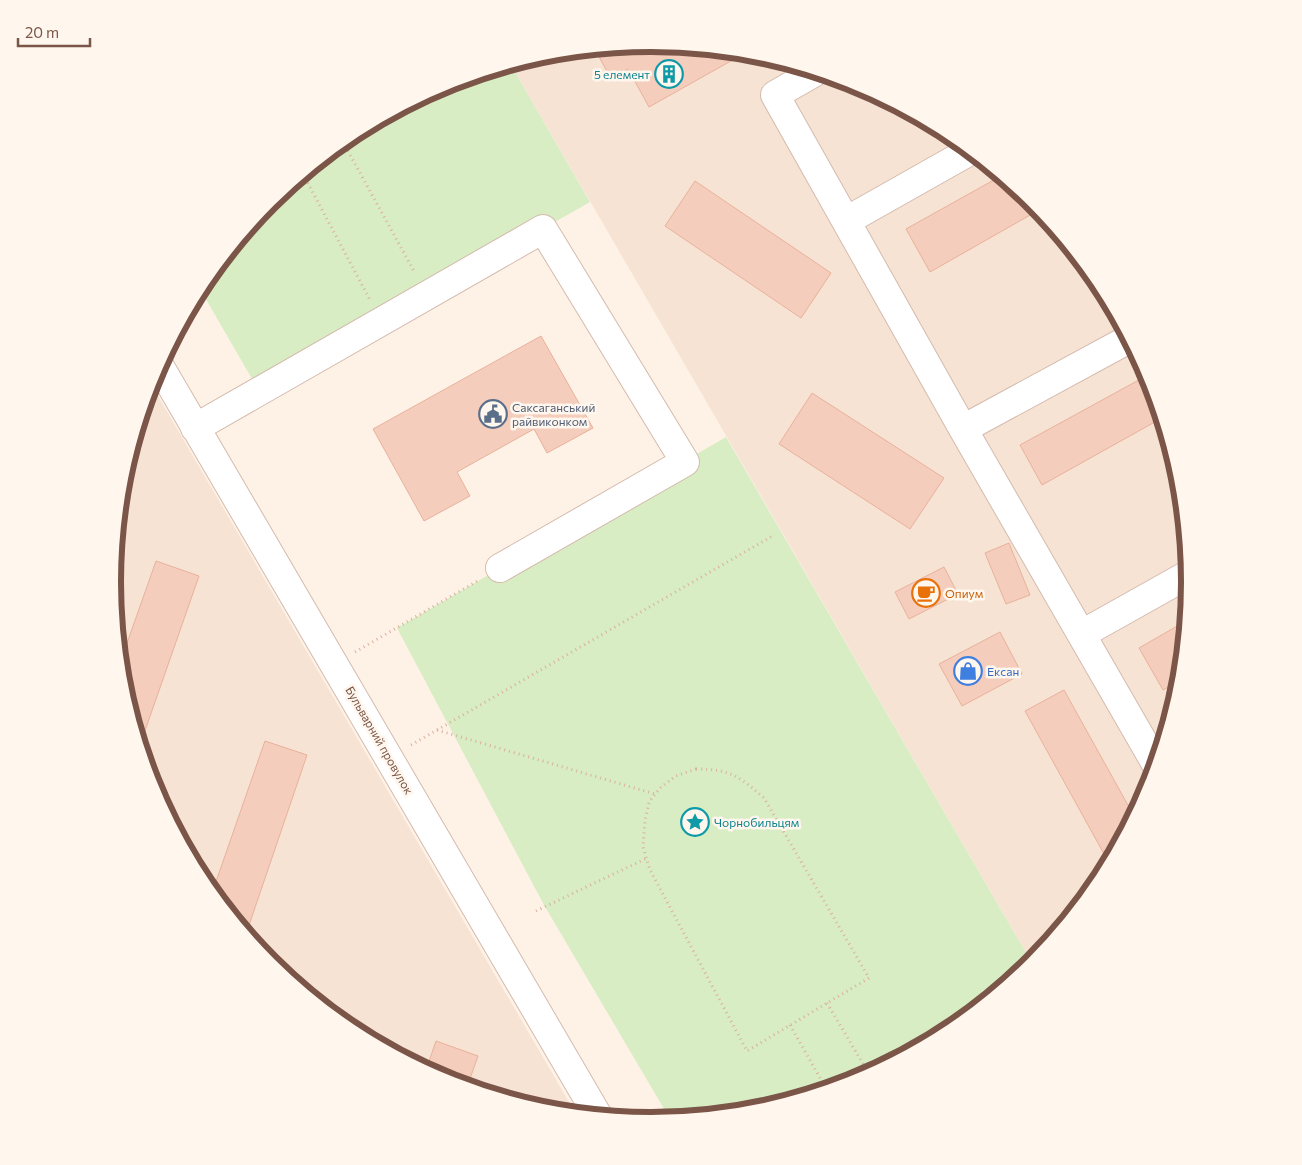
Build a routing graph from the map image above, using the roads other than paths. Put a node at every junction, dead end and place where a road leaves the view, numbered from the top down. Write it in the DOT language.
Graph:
graph roads {
  1 [pos="807,77"];
  2 [pos="963,155"];
  3 [pos="846,221"];
  4 [pos="1123,342"];
  5 [pos="164,374"];
  6 [pos="195,428"];
  7 [pos="963,430"];
  8 [pos="500,568"];
  9 [pos="1181,579"];
  10 [pos="1082,634"];
  11 [pos="1152,756"];
  12 [pos="594,1109"];
  1 -- 3 [label="street"];
  2 -- 3 [label="street"];
  3 -- 7 [label="street"];
  4 -- 7 [label="street"];
  5 -- 6 [label="street, Бульварний провулок"];
  6 -- 8 [label="street"];
  6 -- 12 [label="street, Бульварний провулок"];
  7 -- 10 [label="street"];
  9 -- 10 [label="street"];
  10 -- 11 [label="street"];
}
